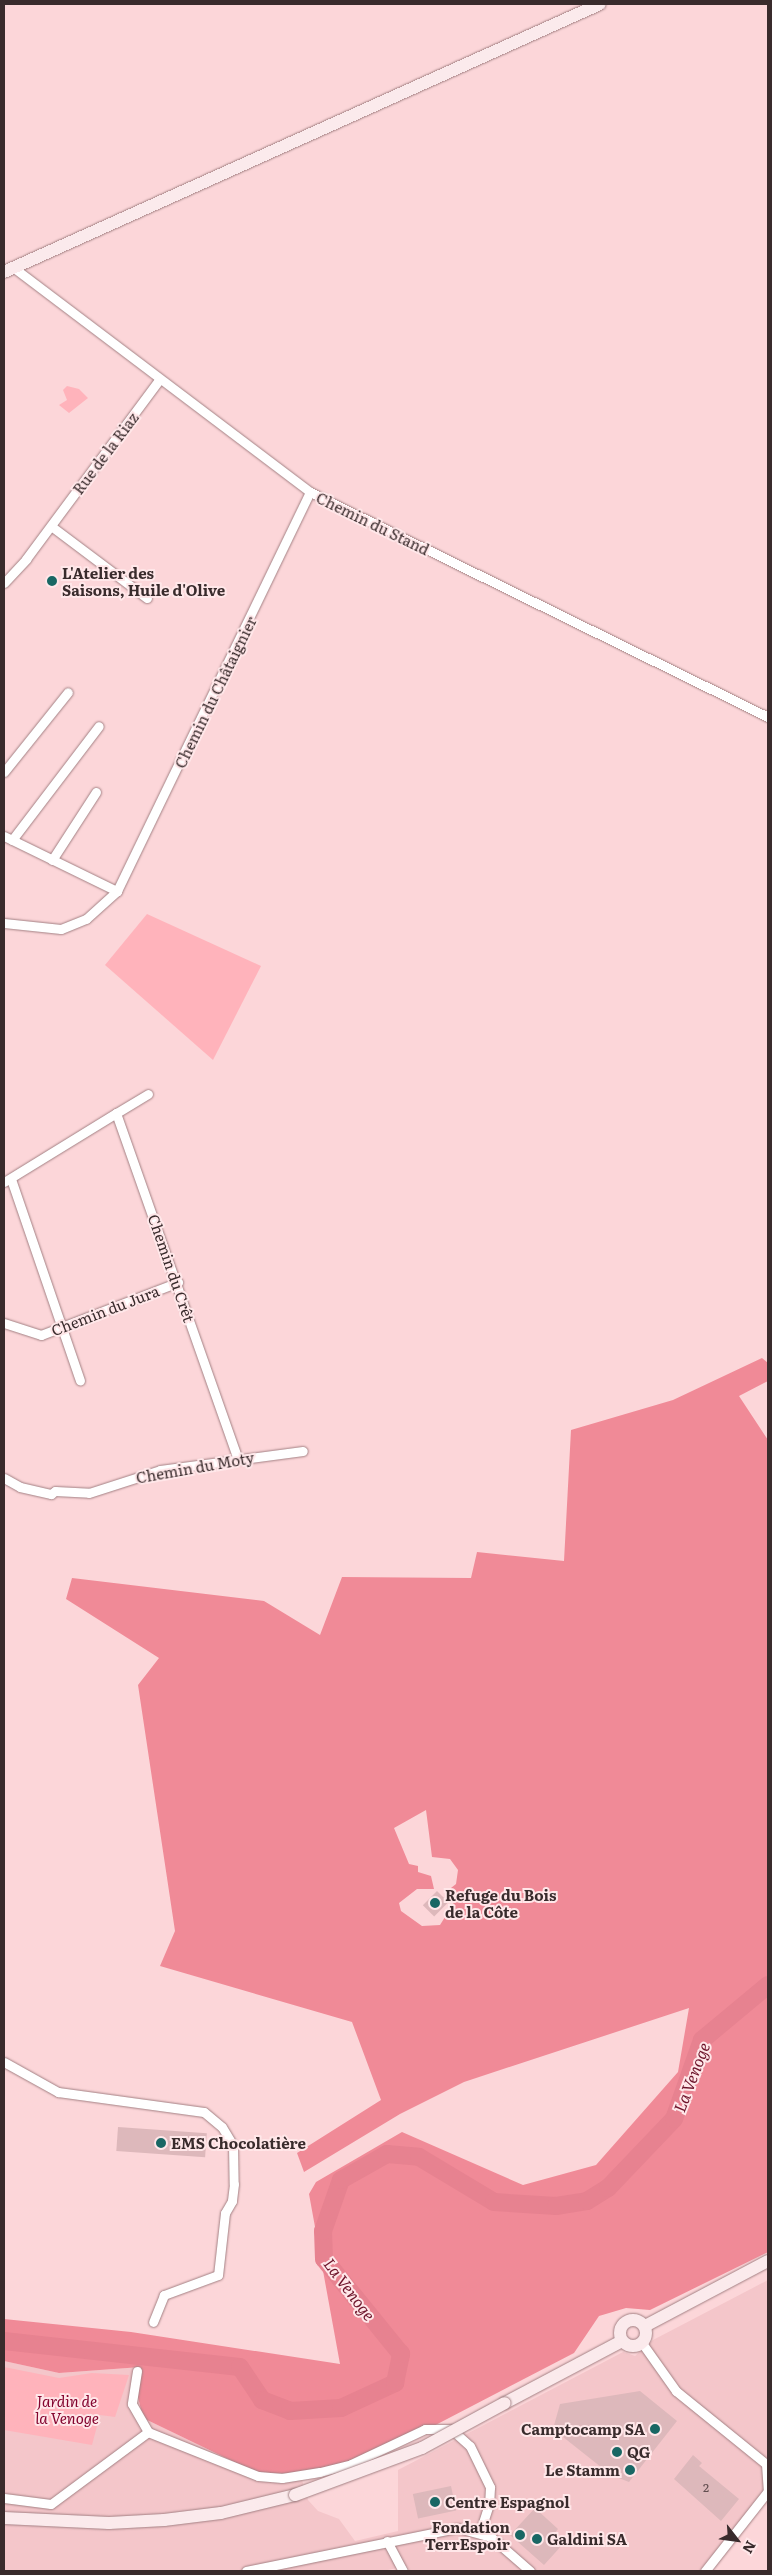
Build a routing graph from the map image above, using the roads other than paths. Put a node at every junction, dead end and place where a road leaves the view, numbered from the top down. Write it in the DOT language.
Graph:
graph roads {
  1 [pos="600,4"];
  2 [pos="9,270"];
  3 [pos="159,380"];
  4 [pos="310,492"];
  5 [pos="50,526"];
  6 [pos="4,583"];
  7 [pos="144,596"];
  8 [pos="68,692"];
  9 [pos="768,717"];
  10 [pos="100,726"];
  11 [pos="4,772"];
  12 [pos="96,792"];
  13 [pos="8,838"];
  14 [pos="52,860"];
  15 [pos="117,891"];
  16 [pos="4,923"];
  17 [pos="148,1094"];
  18 [pos="116,1113"];
  19 [pos="7,1180"];
  20 [pos="178,1282"];
  21 [pos="4,1323"];
  22 [pos="62,1326"];
  23 [pos="80,1381"];
  24 [pos="303,1451"];
  25 [pos="238,1459"];
  26 [pos="4,1478"];
  27 [pos="4,2062"];
  28 [pos="768,2261"];
  29 [pos="153,2322"];
  30 [pos="645,2326"];
  31 [pos="622,2341"];
  32 [pos="642,2343"];
  33 [pos="137,2370"];
  34 [pos="148,2432"];
  35 [pos="4,2498"];
  36 [pos="4,2518"];
  37 [pos="480,2531"];
  38 [pos="387,2541"];
  39 [pos="246,2571"];
  40 [pos="403,2571"];
  41 [pos="530,2571"];
  42 [pos="705,2571"];
  1 -- 2 [label="main road"];
  2 -- 3 [label="street, Chemin du Stand"];
  3 -- 4 [label="street, Chemin du Stand"];
  3 -- 5 [label="street, Rue de la Riaz"];
  4 -- 9 [label="street, Chemin du Stand"];
  4 -- 15 [label="street, Chemin du Châtaignier"];
  5 -- 6 [label="street, Rue de la Riaz"];
  5 -- 7 [label="street"];
  8 -- 11 [label="street"];
  10 -- 13 [label="street"];
  12 -- 14 [label="street"];
  13 -- 14 [label="street"];
  14 -- 15 [label="street"];
  15 -- 16 [label="street"];
  17 -- 18 [label="street"];
  18 -- 19 [label="street"];
  18 -- 20 [label="street, Chemin du Crêt"];
  19 -- 22 [label="street"];
  20 -- 22 [label="street, Chemin du Jura"];
  20 -- 25 [label="street, Chemin du Crêt"];
  21 -- 22 [label="street, Chemin du Jura"];
  22 -- 23 [label="street"];
  24 -- 25 [label="street, Chemin du Moty"];
  25 -- 26 [label="street, Chemin du Moty"];
  27 -- 29 [label="street"];
  28 -- 30 [label="main road"];
  30 -- 31 [label="main road"];
  30 -- 32 [label="main road"];
  31 -- 32 [label="main road"];
  31 -- 36 [label="main road, bridge"];
  32 -- 42 [label="street"];
  33 -- 34 [label="street"];
  34 -- 35 [label="street"];
  34 -- 37 [label="street"];
  37 -- 38 [label="street"];
  37 -- 41 [label="street"];
  38 -- 39 [label="street"];
  38 -- 40 [label="street"];
}
